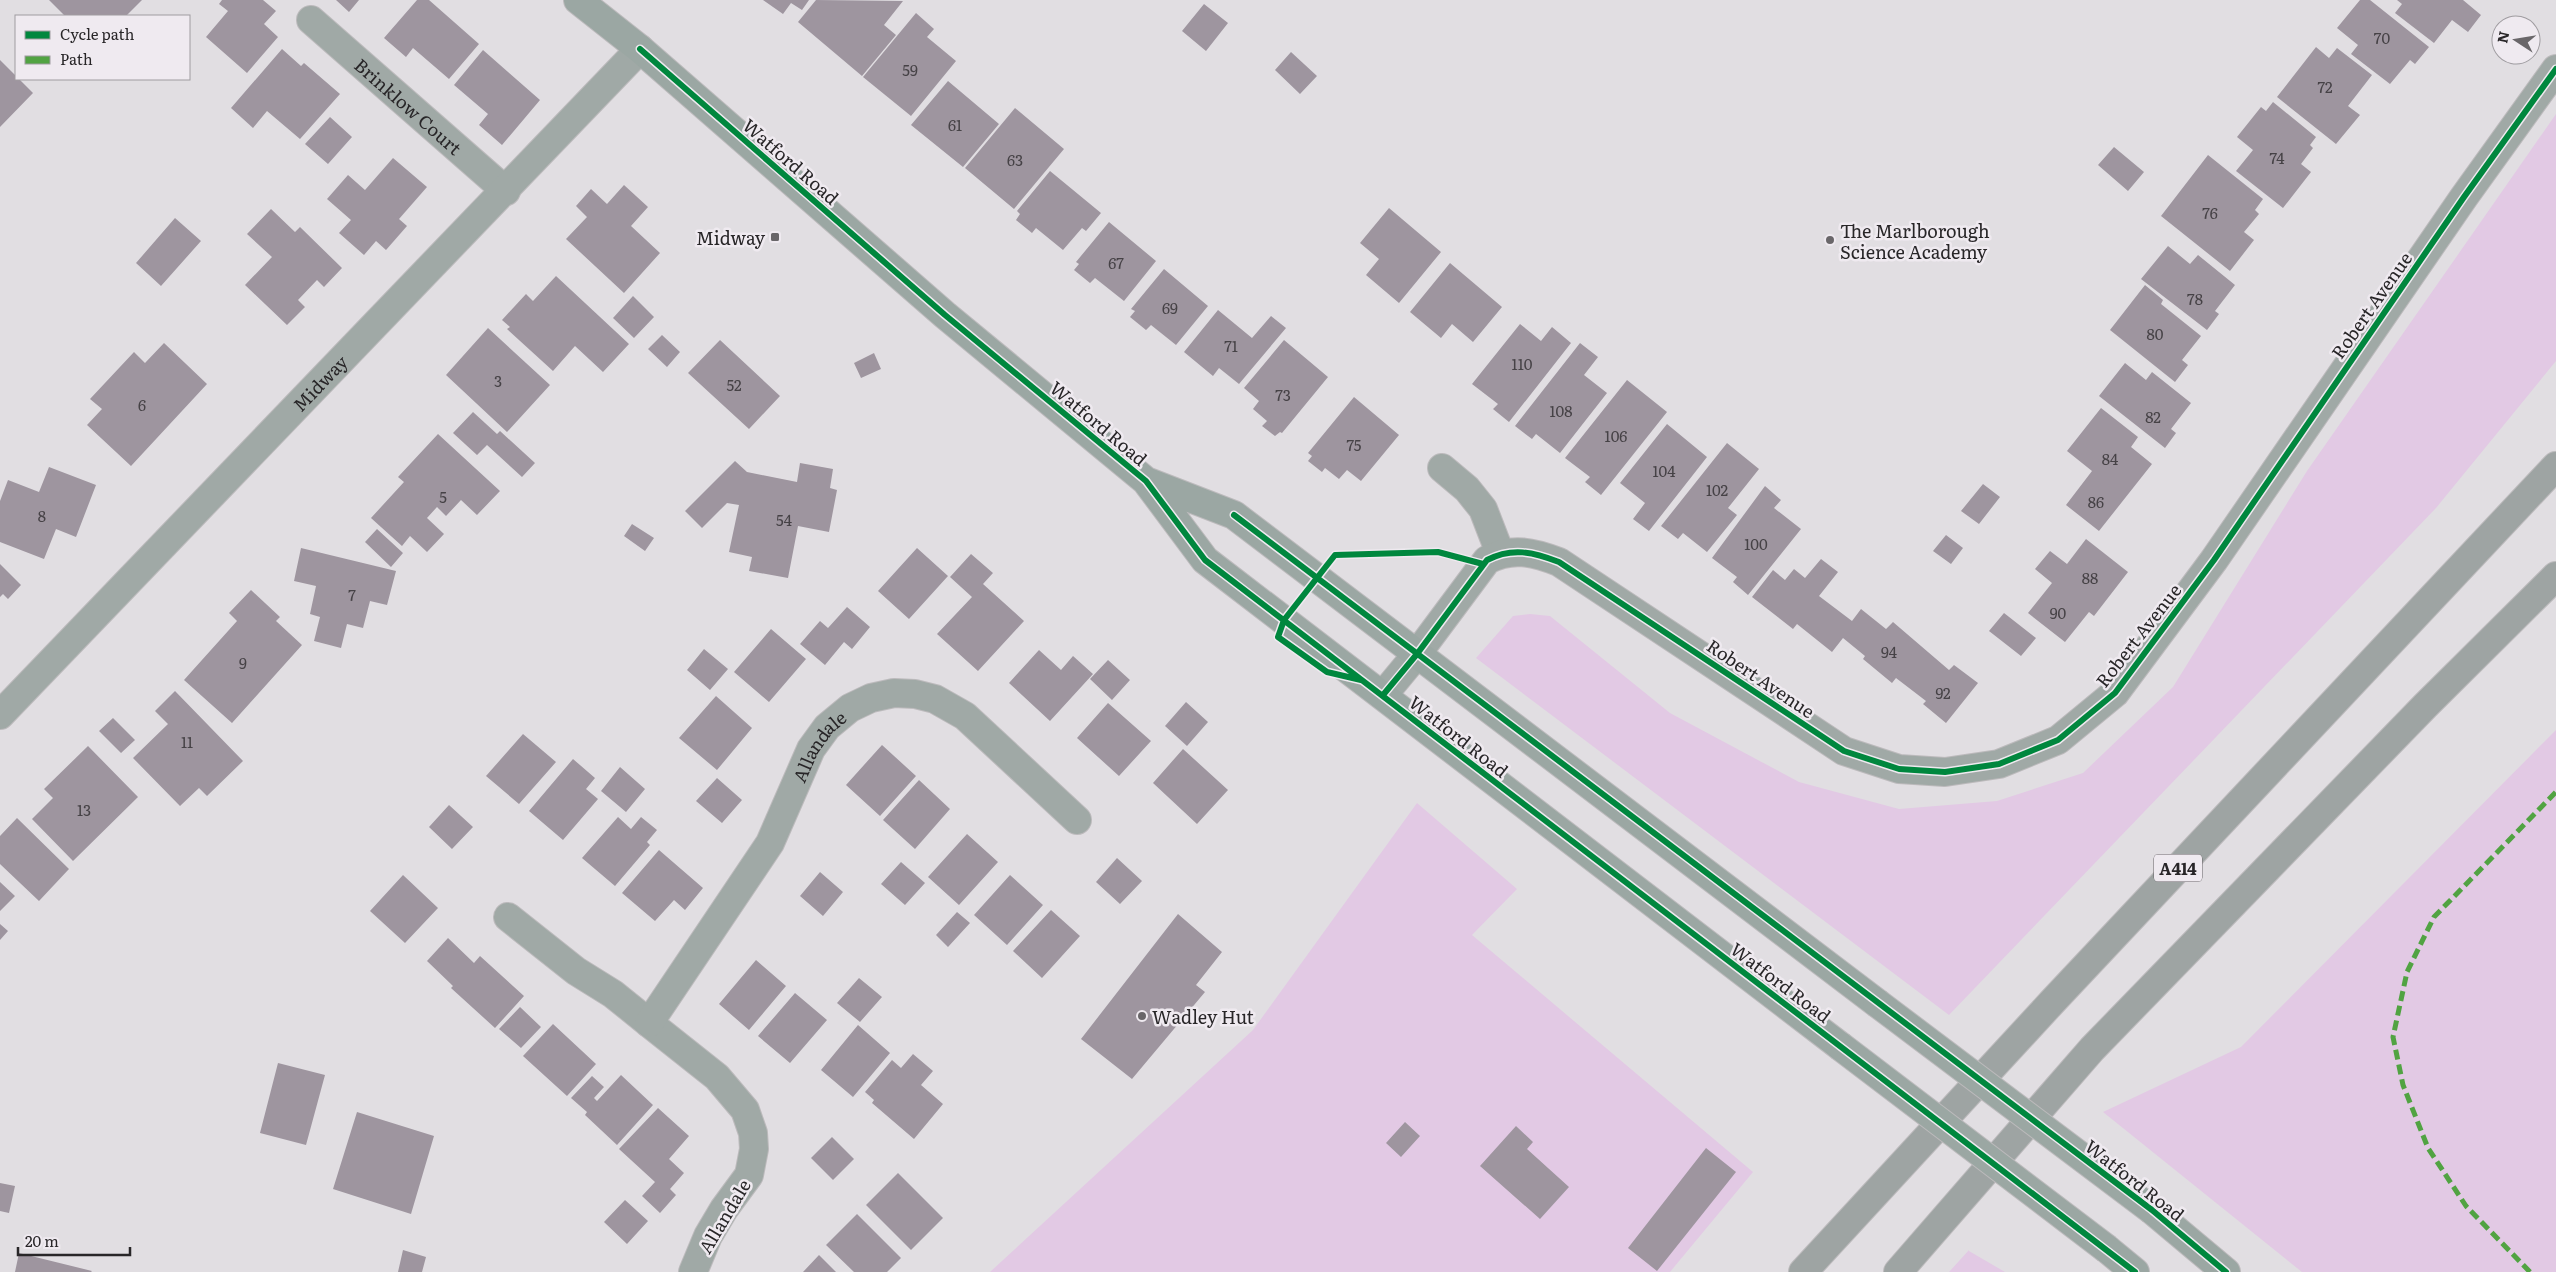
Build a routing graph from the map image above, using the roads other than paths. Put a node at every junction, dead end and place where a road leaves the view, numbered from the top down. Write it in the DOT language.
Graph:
graph roads {
  1 [pos="578,0"];
  2 [pos="311,20"];
  3 [pos="640,49"];
  4 [pos="2556,69"];
  5 [pos="506,191"];
  6 [pos="2556,466"];
  7 [pos="1442,468"];
  8 [pos="1146,481"];
  9 [pos="1500,553"];
  10 [pos="2556,576"];
  11 [pos="1417,654"];
  12 [pos="1382,695"];
  13 [pos="0,715"];
  14 [pos="1077,820"];
  15 [pos="508,917"];
  16 [pos="649,1022"];
  17 [pos="693,1272"];
  18 [pos="1803,1272"];
  19 [pos="1898,1272"];
  20 [pos="2135,1272"];
  21 [pos="2226,1272"];
  1 -- 3 [label="main road, Watford Road"];
  2 -- 5 [label="street, Brinklow Court"];
  3 -- 5 [label="street, Midway"];
  3 -- 8 [label="main road, Watford Road"];
  4 -- 9 [label="street, Robert Avenue"];
  5 -- 13 [label="street, Midway"];
  6 -- 18 [label="highway, A414"];
  7 -- 9 [label="street"];
  8 -- 11 [label="main road, Watford Road"];
  8 -- 12 [label="main road, Watford Road"];
  9 -- 11 [label="street"];
  10 -- 19 [label="highway"];
  11 -- 12 [label="street"];
  11 -- 21 [label="main road, Watford Road, bridge"];
  12 -- 20 [label="main road, Watford Road, bridge"];
  14 -- 16 [label="street, Allandale"];
  15 -- 16 [label="street, Allandale"];
  16 -- 17 [label="street, Allandale"];
}
